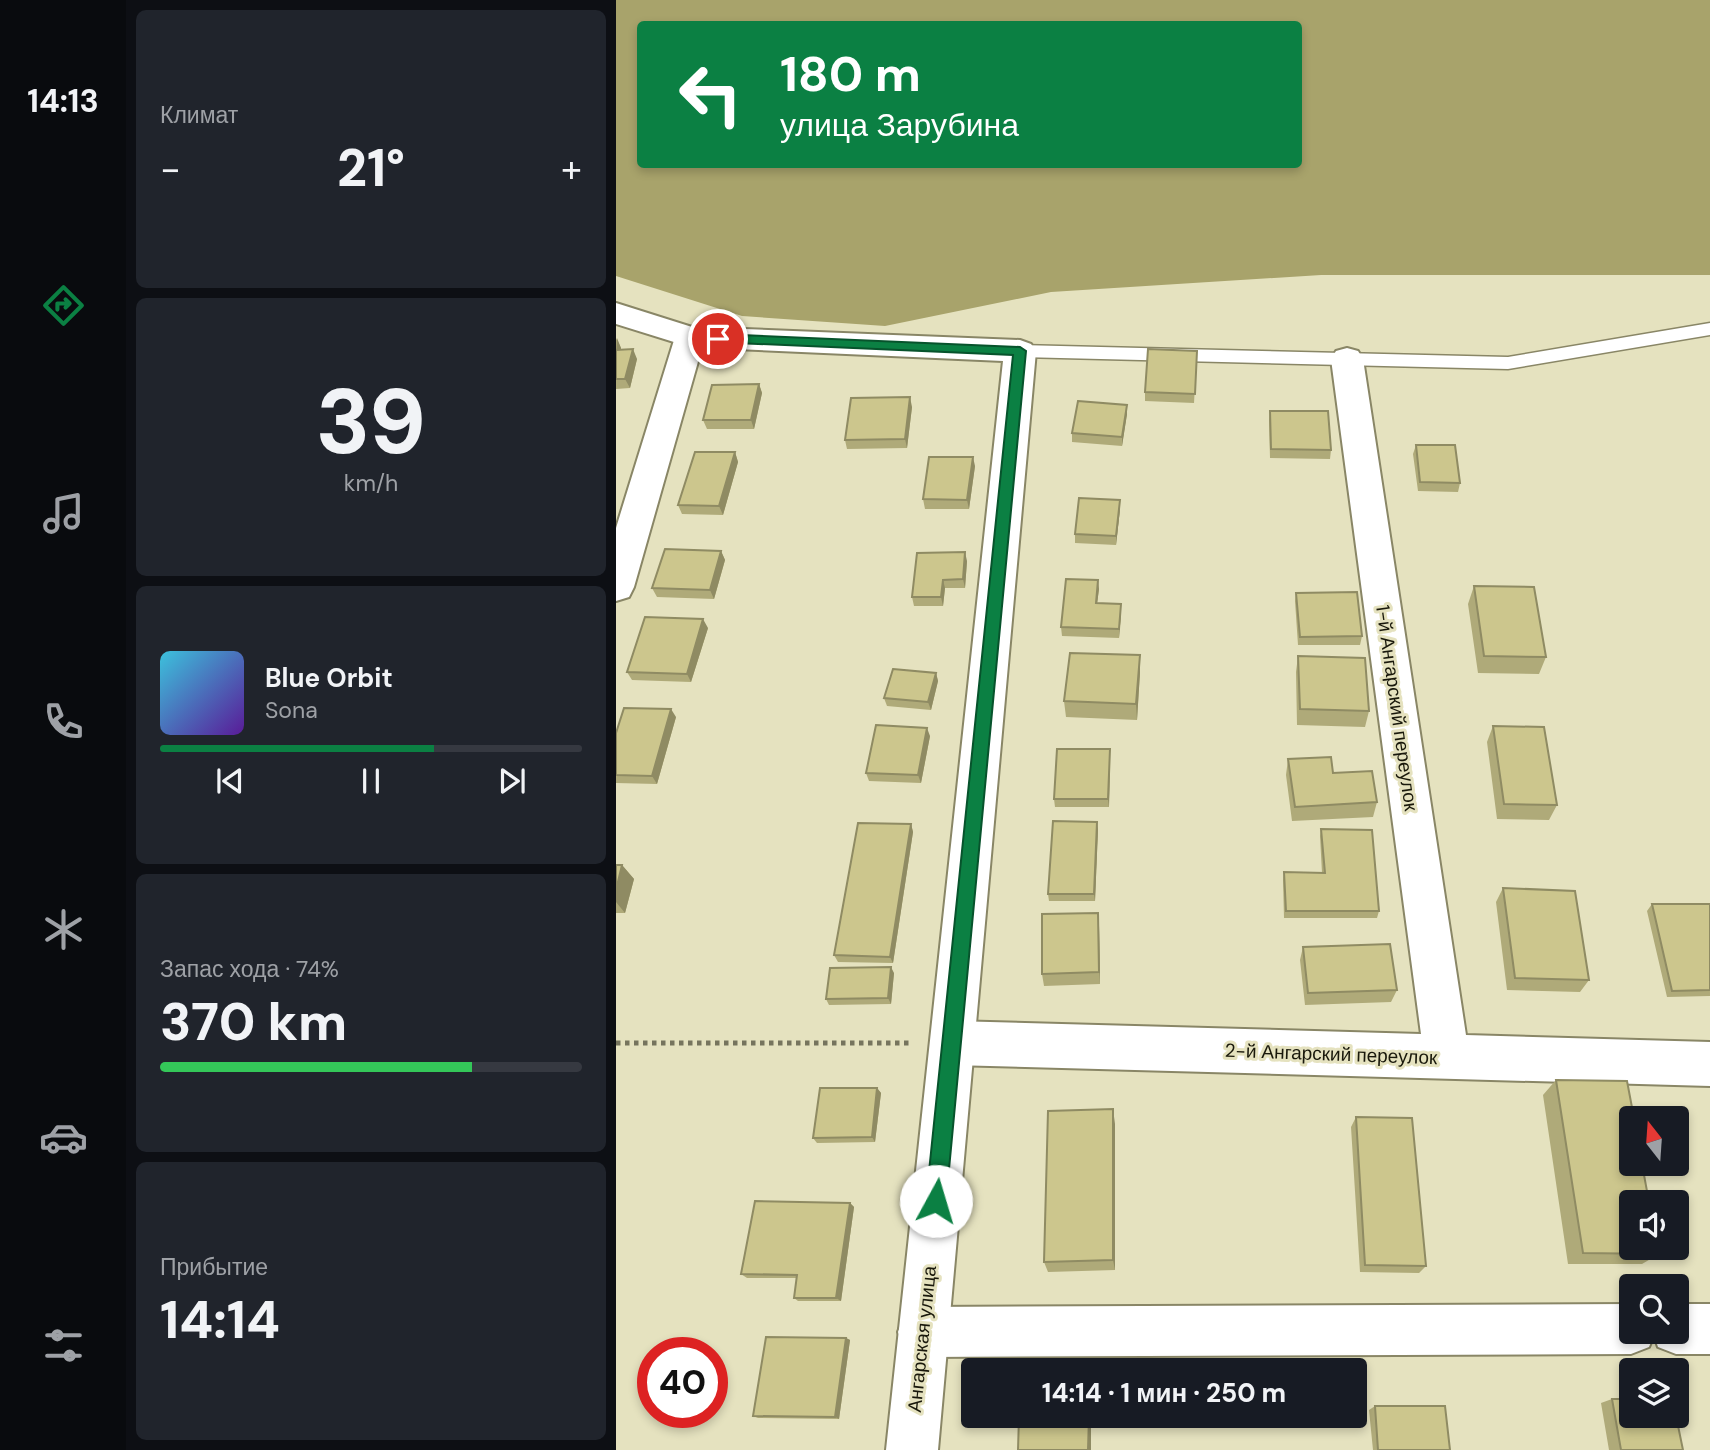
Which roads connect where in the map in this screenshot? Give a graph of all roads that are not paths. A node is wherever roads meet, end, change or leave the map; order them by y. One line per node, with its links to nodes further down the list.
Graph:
1 (616, 313): 3 (street)
2 (1710, 329): 5 (lane)
3 (690, 338): 4 (street); 6 (street)
4 (1020, 351): 5 (lane); 7 (street, Ангарская улица)
5 (1347, 359): 8 (street, 1-й Ангарский переулок)
6 (616, 587)
7 (952, 1044): 8 (street, 2-й Ангарский переулок); 13 (street, Ангарская улица)
8 (1447, 1057): 9 (street, 2-й Ангарский переулок)
9 (1710, 1064)
10 (1619, 1329): 13 (street)
11 (1689, 1329): 12 (street)
12 (1710, 1329)
13 (923, 1332): 14 (street, Ангарская улица)
14 (912, 1450)

